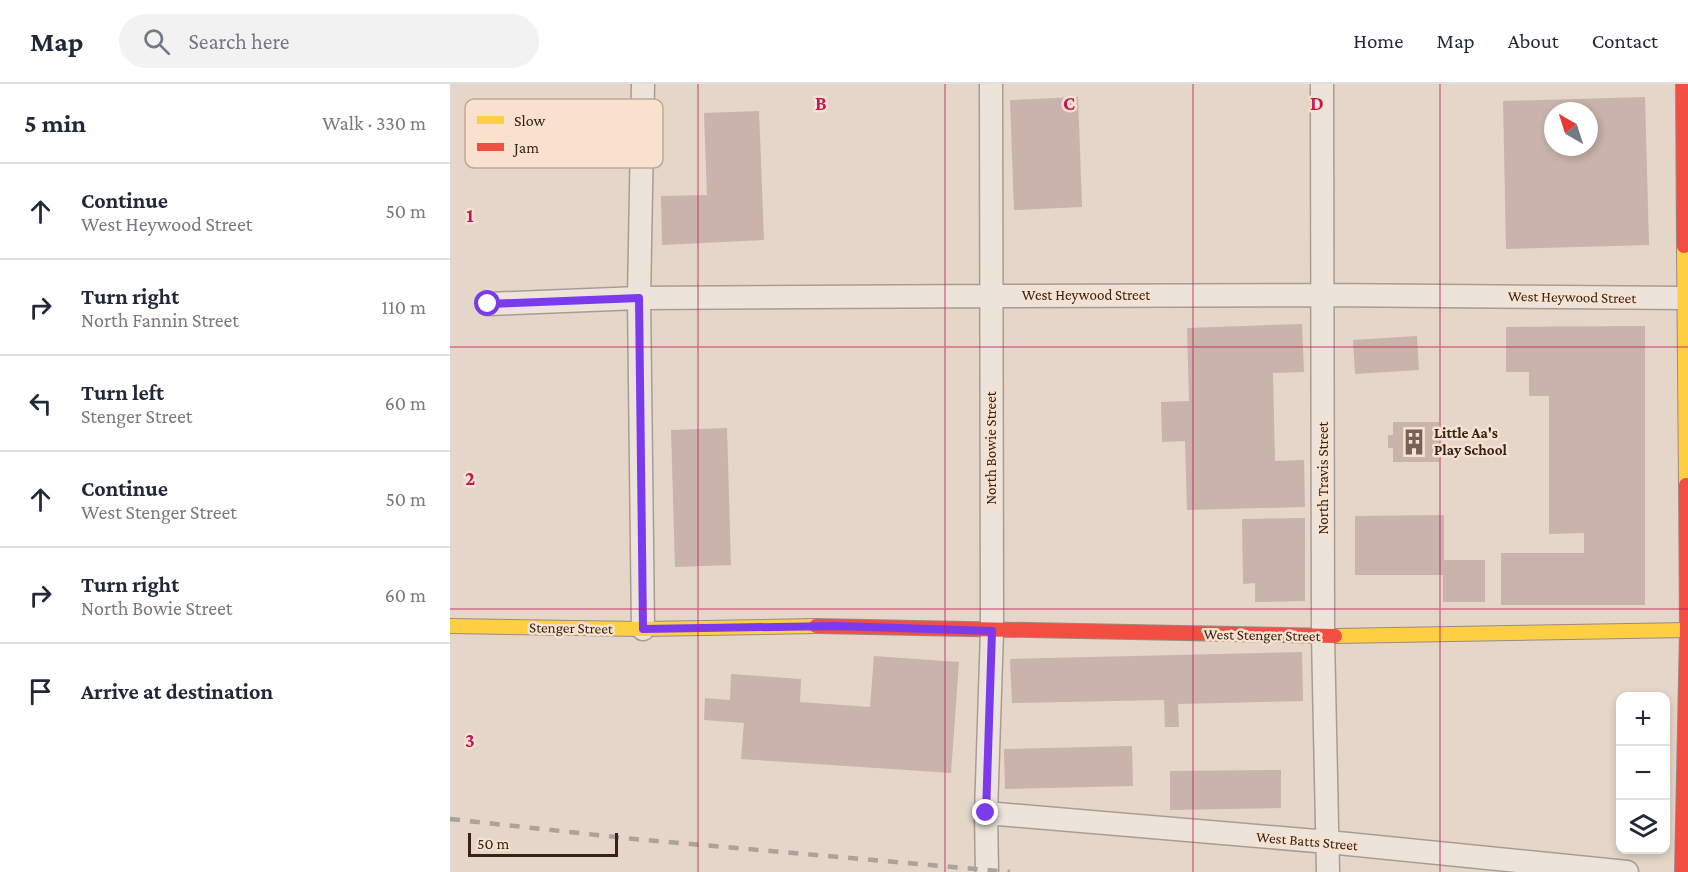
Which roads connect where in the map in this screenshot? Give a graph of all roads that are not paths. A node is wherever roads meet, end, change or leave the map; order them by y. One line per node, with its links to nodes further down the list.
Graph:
1 (643, 84): 5 (street)
2 (991, 84): 8 (street, North Bowie Street)
3 (1322, 84): 7 (street, North Travis Street)
4 (1683, 84): 10 (street)
5 (643, 99)
6 (641, 168): 9 (street)
7 (1323, 295): 8 (street, West Heywood Street); 10 (street, West Heywood Street); 17 (street, North Travis Street)
8 (990, 296): 9 (street, West Heywood Street); 16 (street, North Bowie Street)
9 (639, 298): 11 (street, West Heywood Street); 14 (street)
10 (1686, 298): 15 (street)
11 (488, 304)
12 (450, 626): 14 (street, Stenger Street)
13 (836, 626): 14 (street, Stenger Street); 16 (street, West Stenger Street)
14 (643, 629)
15 (1688, 630): 17 (street, West Stenger Street); 23 (street)
16 (992, 631): 17 (street, West Stenger Street); 18 (street, North Bowie Street)
17 (1323, 636): 19 (street, North Travis Street)
18 (986, 813): 19 (street, West Batts Street); 20 (street, North Bowie Street)
19 (1328, 842): 21 (street, North Travis Street); 22 (street, West Batts Street)
20 (987, 872)
21 (1328, 872)
22 (1627, 872)
23 (1682, 872)

